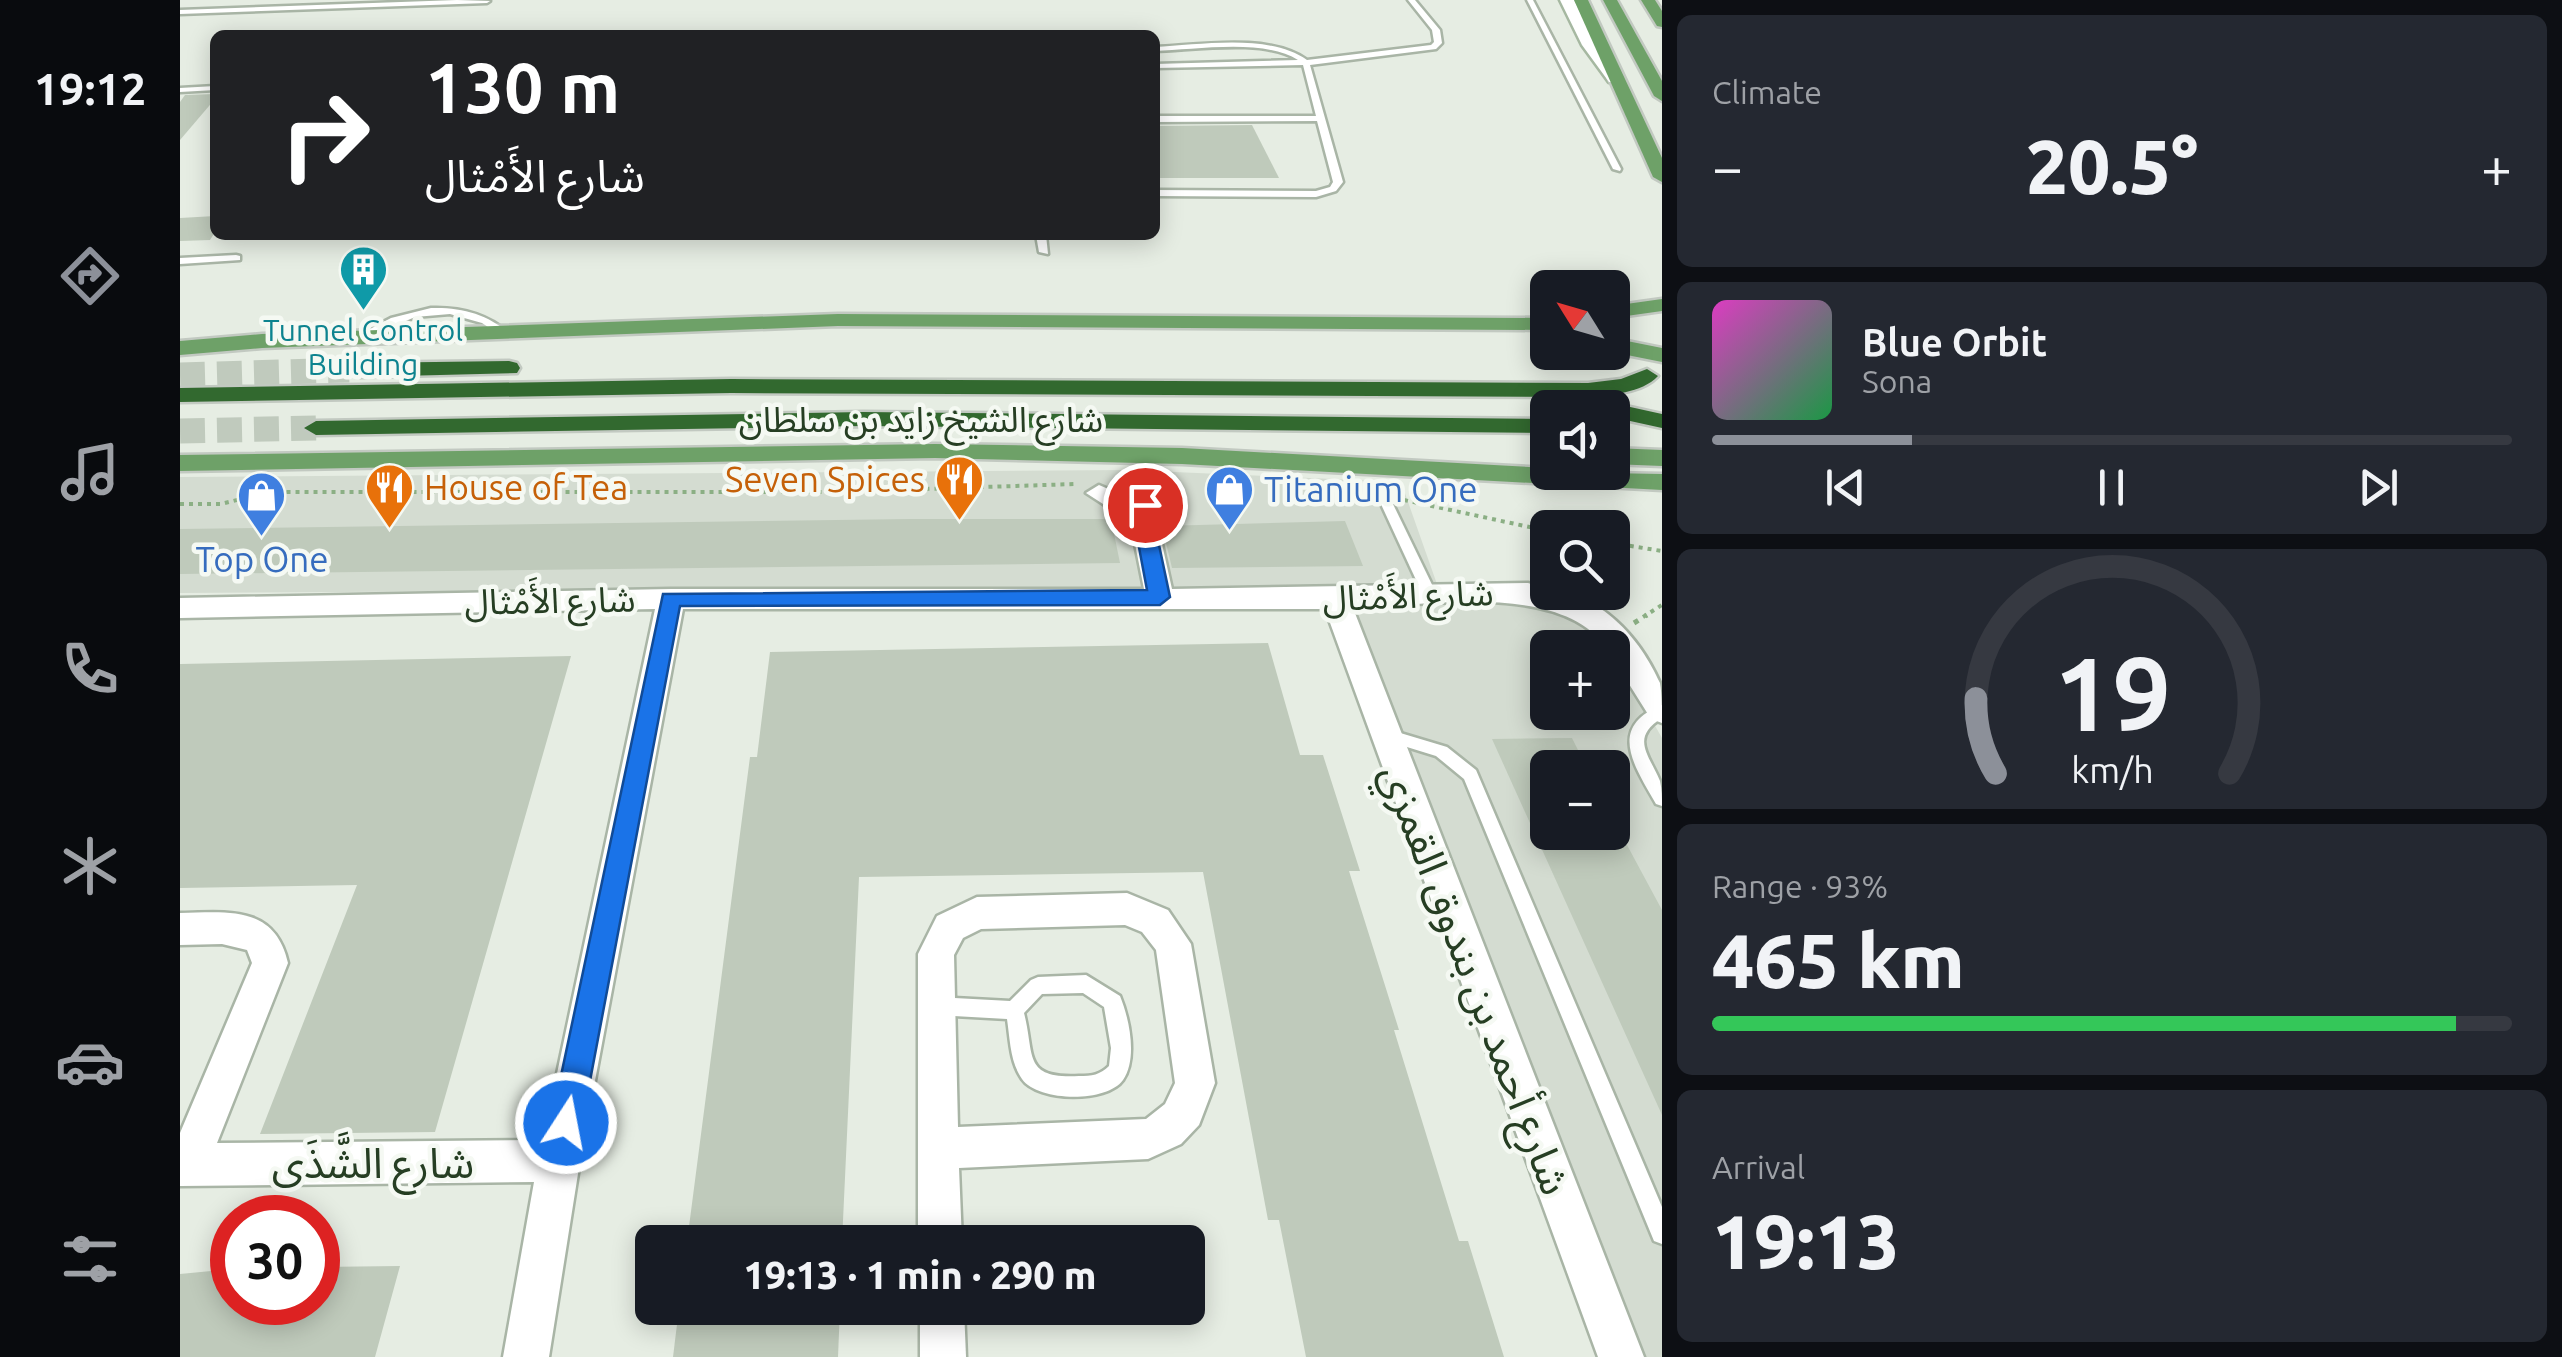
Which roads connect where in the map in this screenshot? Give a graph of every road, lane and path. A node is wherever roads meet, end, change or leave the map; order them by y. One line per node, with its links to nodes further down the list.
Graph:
1 (487, 0): 8 (lane)
2 (1411, 0): 11 (lane)
3 (1530, 0): 19 (lane)
4 (1568, 0): 13 (street)
5 (1581, 0): 13 (main road)
6 (1610, 0): 16 (main road)
7 (1648, 0): 9 (main road)
8 (180, 12)
9 (1662, 23)
10 (1160, 49): 11 (lane)
11 (1306, 63): 12 (lane); 18 (lane)
12 (1160, 66)
13 (1615, 79): 20 (main road)
14 (210, 88): 15 (lane)
15 (180, 90)
16 (1662, 96)
17 (1160, 118): 18 (lane)
18 (1321, 118): 21 (lane)
19 (1617, 169)
20 (1662, 177)
21 (1160, 194)
22 (1042, 240): 23 (lane)
23 (1044, 252)
24 (236, 258): 25 (lane)
25 (180, 261)
26 (1662, 305): 27 (main road)
27 (1630, 309)
28 (946, 321): 29 (main road); 35 (main road); 36 (main road)
29 (1530, 323)
30 (1662, 328): 31 (main road)
31 (1630, 329)
32 (1630, 333): 34 (main road)
33 (180, 341): 35 (street)
34 (1662, 341)
35 (262, 342): 37 (main road)
36 (1530, 342)
37 (180, 348)
38 (1630, 349): 39 (main road)
39 (1662, 355)
40 (349, 370): 41 (highway, شارع الشيخ زايد بن سلطان)
41 (180, 395)
42 (1530, 408): 43 (highway)
43 (180, 415)
44 (1630, 415): 45 (highway)
45 (1662, 425): 47 (highway)
46 (1530, 426): 48 (highway, شارع الشيخ زايد بن سلطان)
47 (1630, 427)
48 (316, 428)
49 (1630, 457): 50 (main road)
50 (1662, 458)
51 (180, 463): 52 (main road, شارع الشيخ زايد بن سلطان)
52 (1530, 465)
53 (1630, 477): 55 (main road, شارع الشيخ زايد بن سلطان)
54 (1148, 478): 61 (street)
55 (1662, 482)
56 (1095, 488): 60 (path); 61 (street)
57 (1602, 490): 58 (main road)
58 (1662, 500)
59 (1386, 502): 62 (path); 65 (lane)
60 (180, 504)
61 (1145, 526): 66 (street)
62 (1530, 526)
63 (1630, 547): 64 (path)
64 (1662, 551)
65 (1430, 595): 68 (street, شارع الأَمْثال); 70 (street, شارع الأَمْثال)
66 (1160, 597): 67 (street, شارع الأَمْثال); 68 (street, شارع الأَمْثال)
67 (671, 599): 69 (street, شارع الأَمْثال); 77 (street)
68 (1336, 599): 71 (street, شارع أحمد بن بندوق القمزي)
69 (180, 608)
70 (1662, 711): 72 (lane)
71 (1382, 733): 80 (lane); 84 (street, شارع أحمد بن بندوق القمزي)
72 (1662, 800)
73 (180, 929): 78 (street, شارع الشَّذَى)
74 (936, 1006): 75 (lane); 76 (street); 76 (street)
75 (1014, 1010): 75 (lane)
76 (938, 1148): 79 (street)
77 (559, 1162): 78 (street, شارع الشَّذَى); 82 (street)
78 (184, 1164)
79 (940, 1225)
80 (1662, 1233)
81 (942, 1325): 83 (street)
82 (526, 1357)
83 (943, 1357)
84 (1621, 1357)

